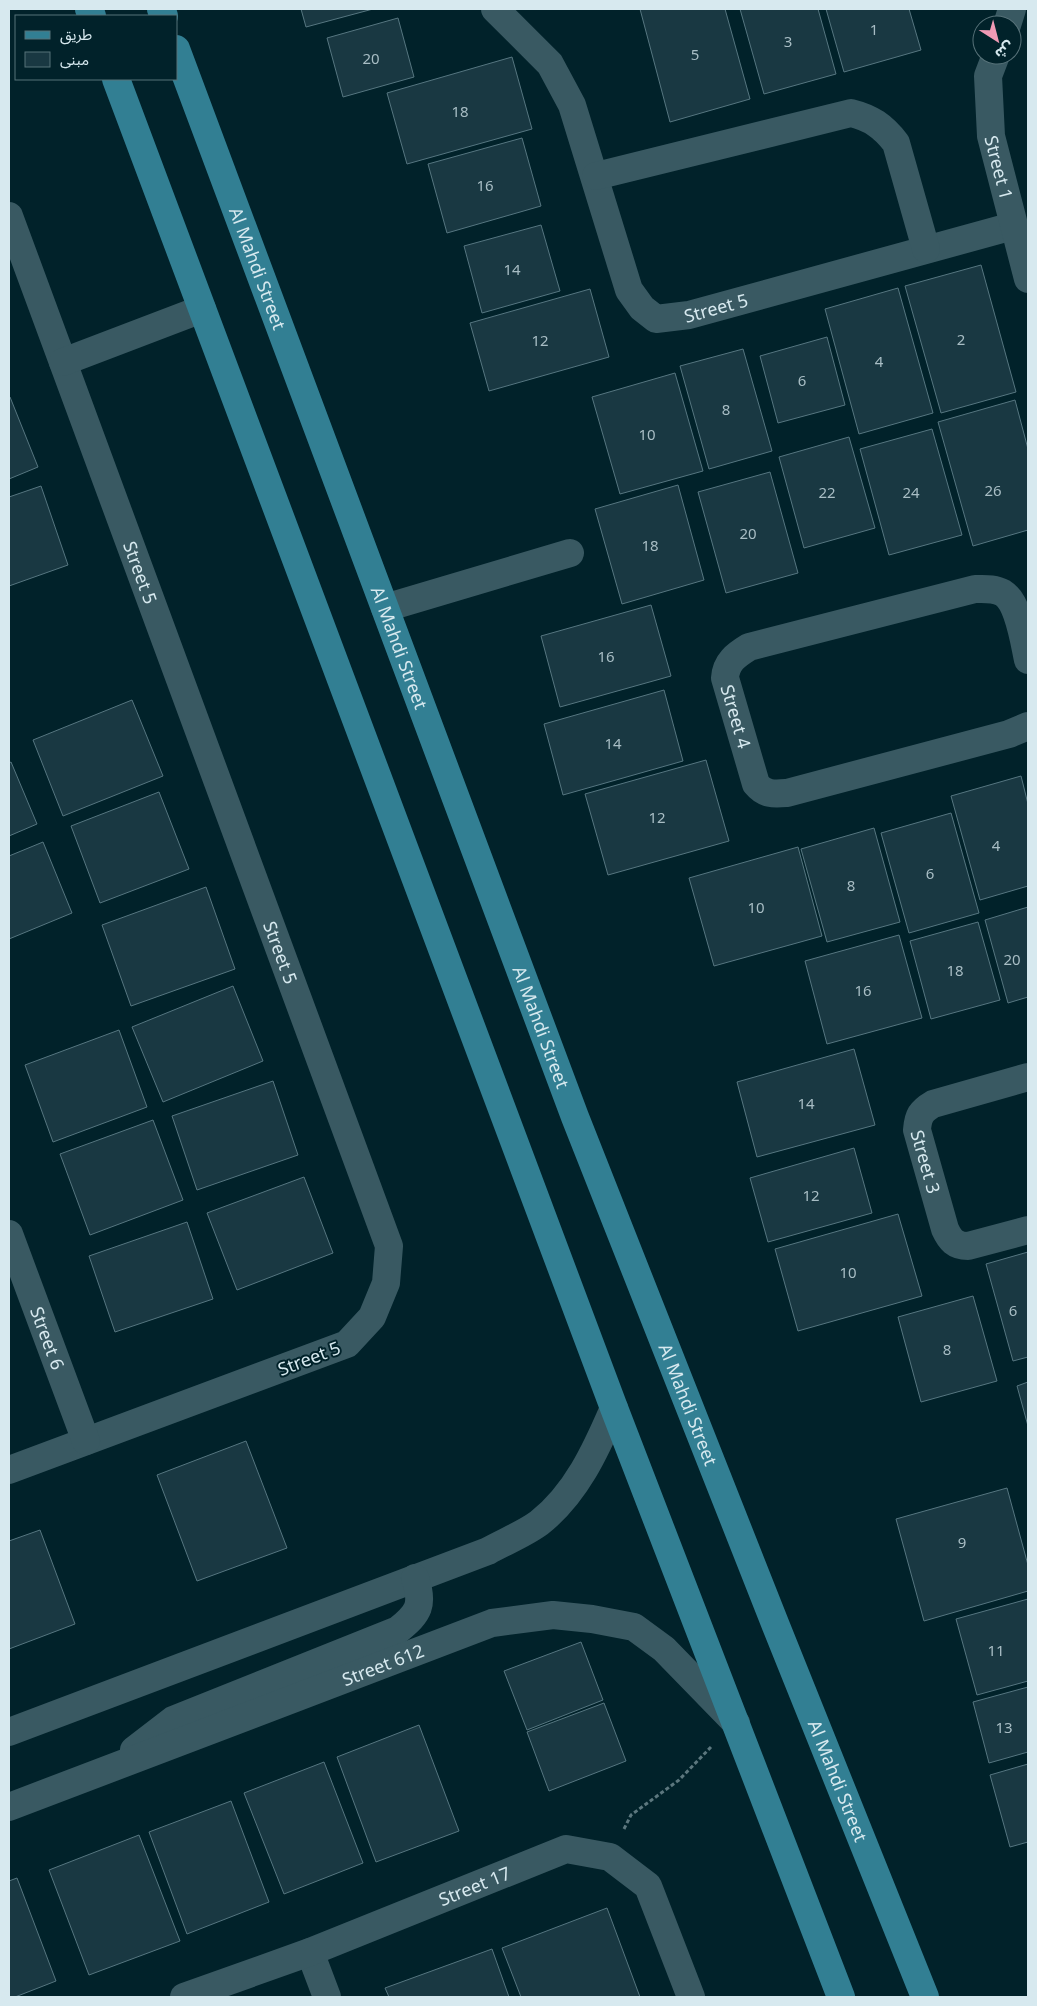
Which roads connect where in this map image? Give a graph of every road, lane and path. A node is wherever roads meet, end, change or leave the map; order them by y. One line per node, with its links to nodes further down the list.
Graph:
1 (495, 9): 5 (street, Street 5)
2 (178, 54): 13 (main road, Al Mahdi Street)
3 (992, 65): 7 (street, Street 1)
4 (116, 80): 10 (main road)
5 (596, 176): 8 (street); 8 (street, Street 5)
6 (9, 216): 11 (street, Street 5)
7 (1013, 226): 8 (street, Street 5); 9 (street, Street 1)
8 (926, 250)
9 (1028, 279)
10 (202, 309): 11 (street); 19 (main road)
11 (63, 362): 20 (street, Street 5)
12 (570, 553): 13 (street)
13 (385, 608): 29 (main road, Al Mahdi Street)
14 (1028, 660): 15 (street, Street 4)
15 (1028, 726)
16 (1028, 1077): 17 (street, Street 3)
17 (1028, 1230)
18 (9, 1234): 20 (street, Street 6)
19 (614, 1408): 22 (street); 23 (main road)
20 (86, 1441): 21 (street, Street 5)
21 (9, 1470)
22 (415, 1578): 24 (street); 25 (street)
23 (736, 1723): 25 (street, Street 612); 27 (path); 33 (main road)
24 (9, 1732)
25 (111, 1768): 26 (street, Street 612)
26 (9, 1807)
27 (610, 1857): 28 (street, Street 17); 32 (street, Street 17)
28 (310, 1952): 30 (street, Street 17); 31 (street)
29 (923, 1991)
30 (184, 1997)
31 (327, 1997)
32 (691, 1997)
33 (841, 1997)

